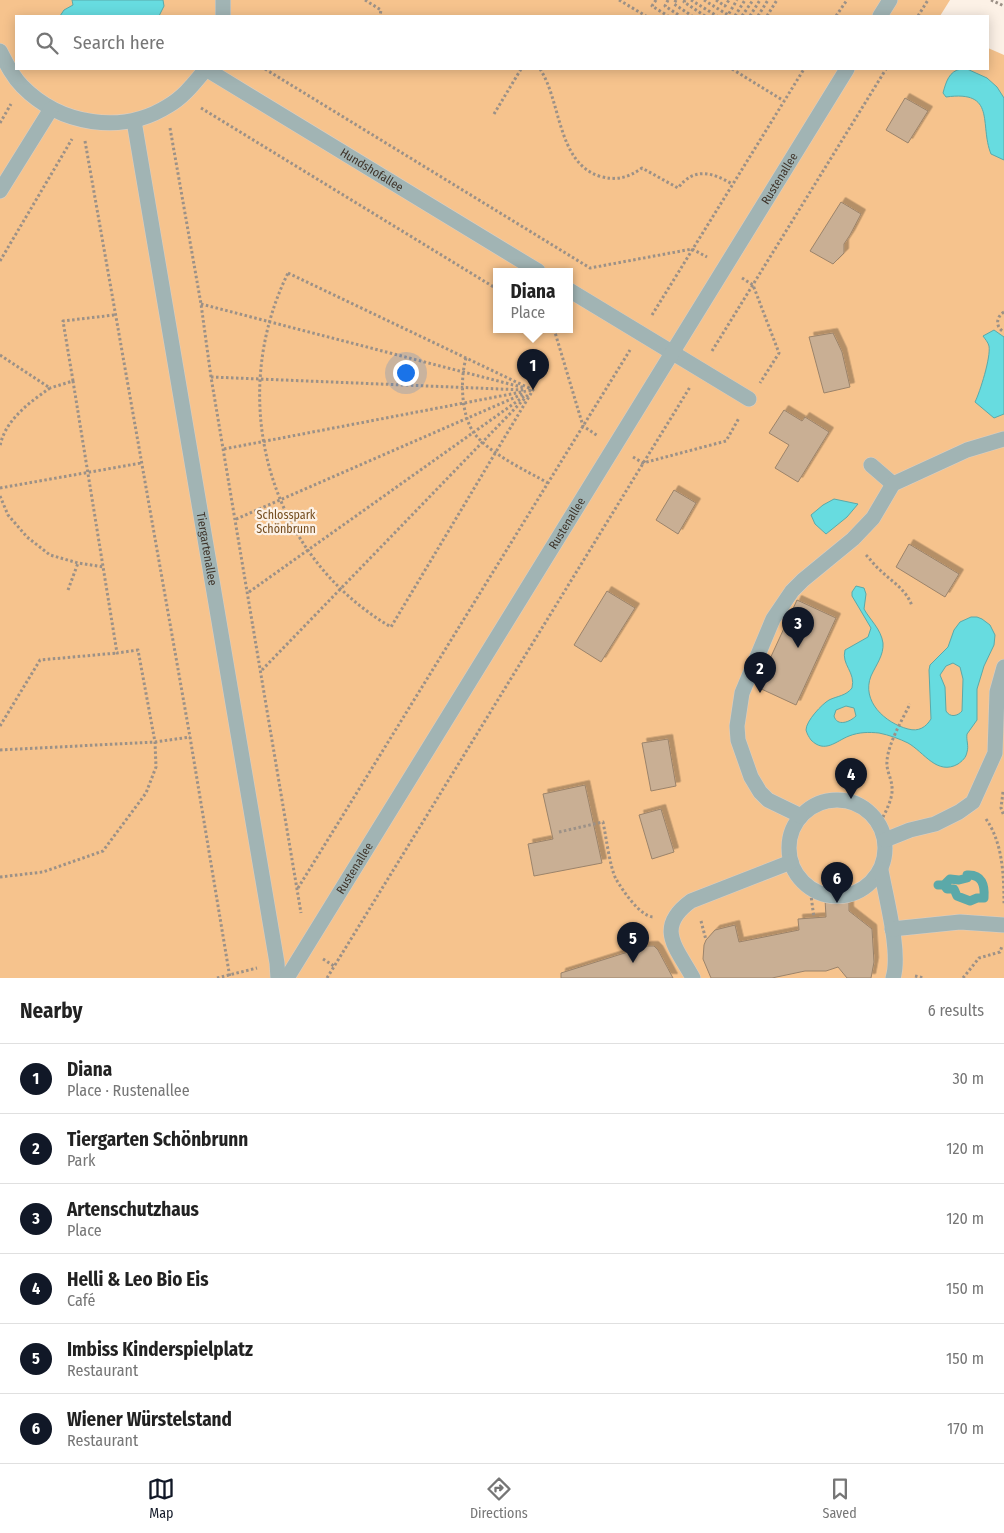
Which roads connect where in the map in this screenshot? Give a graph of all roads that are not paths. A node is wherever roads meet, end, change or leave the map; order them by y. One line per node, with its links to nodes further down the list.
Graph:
1 (223, 0): 3 (street)
2 (890, 0): 4 (street)
3 (223, 15)
4 (881, 15)
5 (0, 51): 6 (street)
6 (3, 67): 10 (street)
7 (205, 70): 11 (street)
8 (208, 70): 13 (street, Hundshofallee)
9 (846, 70): 15 (street, Rustenallee)
10 (51, 109): 11 (street); 12 (street)
11 (134, 120): 27 (street, Tiergartenallee)
12 (0, 191)
13 (533, 268)
14 (573, 292): 15 (street)
15 (673, 353): 16 (street); 28 (street, Rustenallee)
16 (749, 399)
17 (1004, 439): 19 (street)
18 (871, 465): 19 (street)
19 (893, 484): 21 (street)
20 (1004, 667): 22 (street)
21 (800, 816): 22 (street); 23 (street)
22 (885, 840): 24 (street)
23 (791, 862): 24 (street); 29 (street)
24 (881, 870): 26 (street)
25 (1004, 925): 26 (street)
26 (892, 929): 30 (street)
27 (278, 978)
28 (287, 978)
29 (693, 978)
30 (893, 978)

